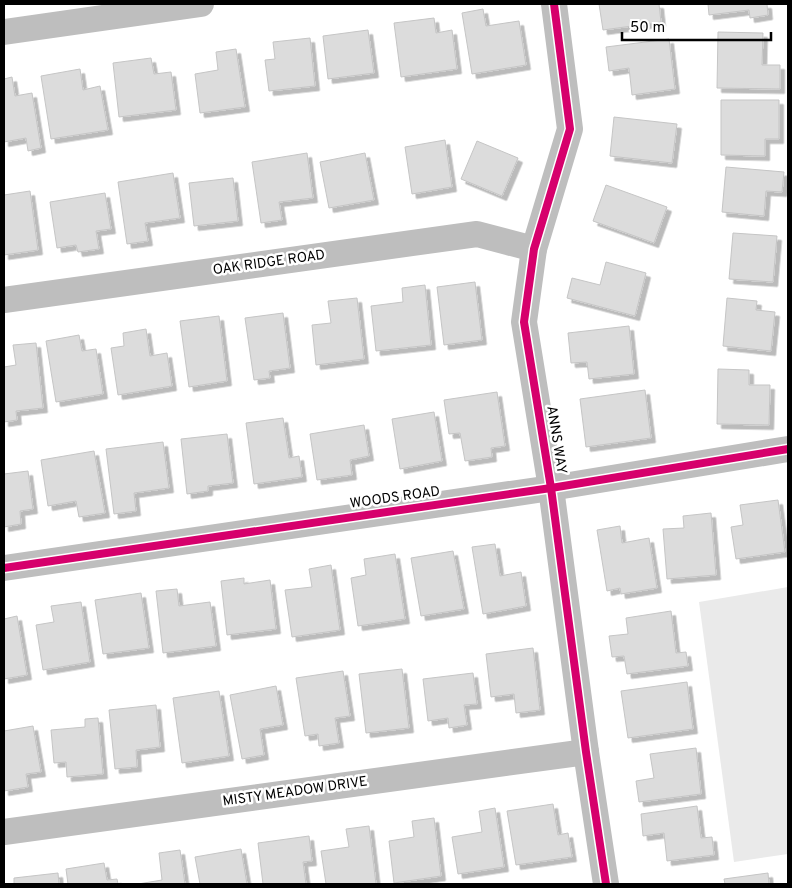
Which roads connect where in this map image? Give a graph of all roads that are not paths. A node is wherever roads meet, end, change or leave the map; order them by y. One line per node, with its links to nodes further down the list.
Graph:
1 (201, 4): 3 (street)
2 (554, 4): 4 (street, ANNS WAY)
3 (4, 32)
4 (534, 249): 5 (street, OAK RIDGE ROAD); 7 (street, ANNS WAY)
5 (4, 300)
6 (788, 449): 7 (street, WOODS ROAD)
7 (551, 488): 8 (street, WOODS ROAD); 9 (street, ANNS WAY)
8 (4, 568)
9 (586, 752): 10 (street, MISTY MEADOW DRIVE); 11 (street, ANNS WAY)
10 (4, 832)
11 (606, 884)

